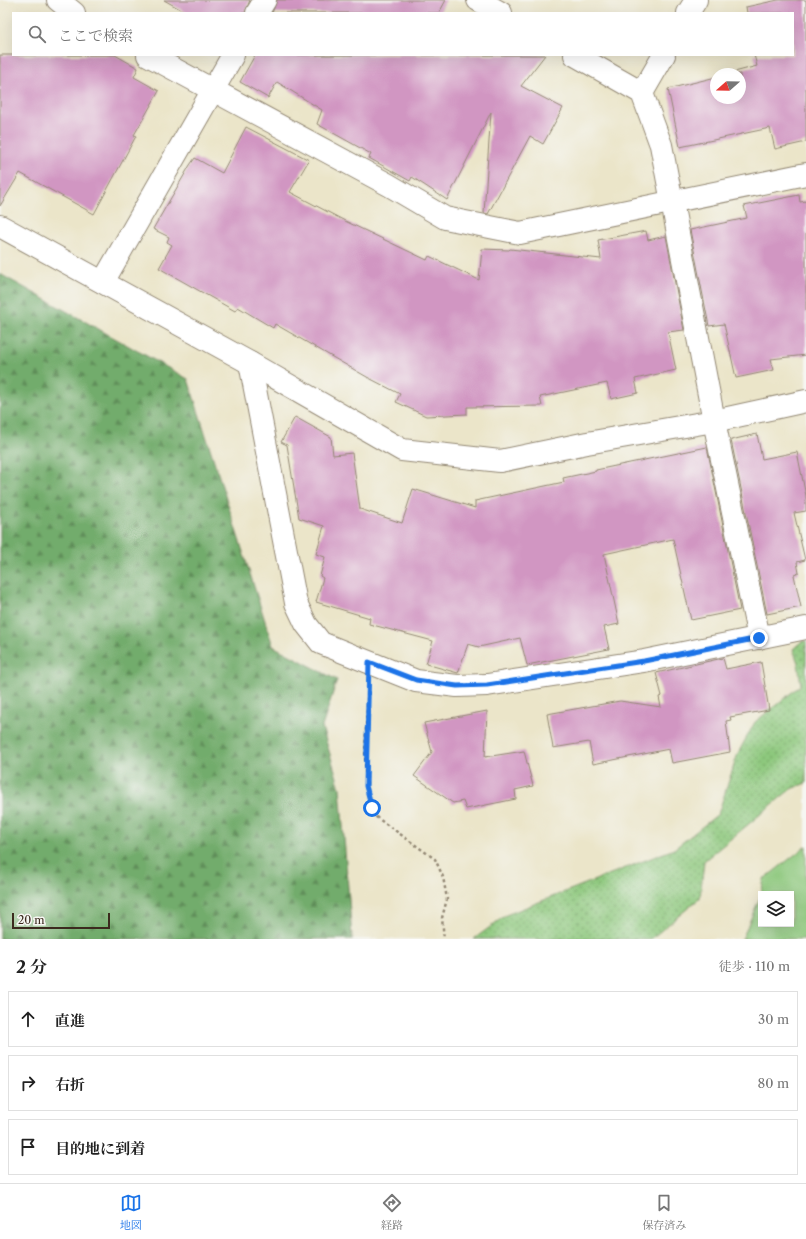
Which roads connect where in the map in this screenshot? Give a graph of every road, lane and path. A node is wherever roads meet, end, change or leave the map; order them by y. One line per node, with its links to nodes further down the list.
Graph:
1 (58, 0): 5 (street)
2 (265, 0): 6 (street)
3 (478, 0): 7 (street)
4 (696, 0): 8 (street)
5 (73, 12)
6 (258, 12)
7 (499, 12)
8 (689, 12)
9 (150, 56): 13 (street)
10 (232, 56): 13 (street)
11 (577, 56): 14 (street)
12 (663, 56): 14 (street)
13 (213, 90): 16 (street); 18 (street)
14 (642, 93): 16 (street)
15 (806, 174): 16 (street)
16 (672, 201): 21 (street)
17 (0, 226): 18 (street)
18 (103, 282): 19 (street)
19 (250, 363): 21 (street); 24 (street)
20 (806, 401): 21 (street)
21 (714, 420): 23 (street)
22 (806, 628): 23 (street)
23 (759, 638): 24 (street)
24 (369, 662): 25 (path)
25 (444, 939)

